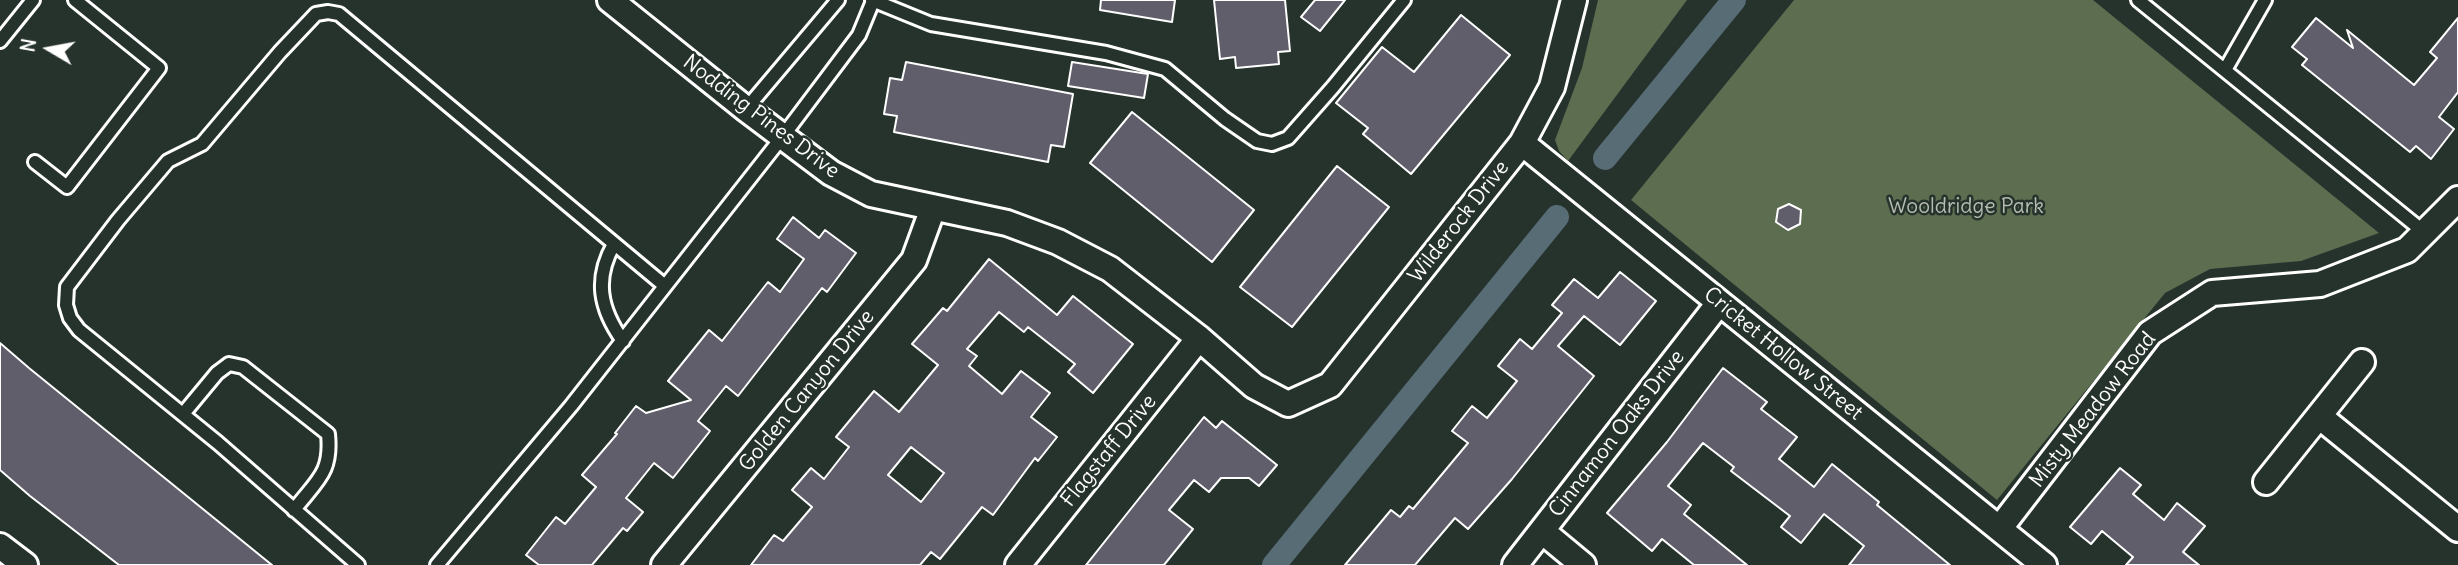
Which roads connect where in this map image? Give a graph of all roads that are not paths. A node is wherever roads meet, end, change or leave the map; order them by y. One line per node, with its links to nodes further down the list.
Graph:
1 (75, 0): 15 (lane)
2 (610, 0): 12 (street, Nodding Pines Drive)
3 (838, 0): 12 (lane)
4 (872, 0): 5 (lane); 13 (lane)
5 (1404, 0)
6 (1574, 0): 14 (street, Wilderock Drive)
7 (2138, 0): 11 (lane)
8 (2265, 0): 11 (lane)
9 (26, 2): 10 (lane)
10 (0, 41)
11 (2225, 70): 18 (lane)
12 (746, 109): 13 (street, Nodding Pines Drive)
13 (783, 136): 17 (street, Nodding Pines Drive); 20 (lane)
14 (1522, 143): 21 (street, Cricket Hollow Street); 25 (street, Wilderock Drive)
15 (35, 162)
16 (2458, 199): 18 (street, Misty Meadow Road)
17 (933, 208): 22 (street, Nodding Pines Drive); 37 (street, Golden Canyon Drive)
18 (2424, 232): 30 (street, Misty Meadow Road)
19 (614, 244): 20 (lane); 23 (lane); 26 (lane)
20 (665, 286): 23 (lane)
21 (1719, 303): 30 (street, Cricket Hollow Street); 32 (street, Cinnamon Oaks Drive)
22 (1199, 338): 25 (street, Nodding Pines Drive); 38 (street, Flagstaff Drive)
23 (623, 341): 36 (lane)
24 (2362, 362): 27 (street)
25 (1288, 404)
26 (183, 414): 29 (lane); 29 (lane)
27 (2319, 416): 28 (street); 31 (street)
28 (2266, 482)
29 (294, 510): 35 (lane)
30 (2000, 528): 41 (street, Cricket Hollow Street)
31 (2458, 529)
32 (1542, 531): 39 (street, Cinnamon Oaks Drive); 40 (street)
33 (0, 546): 34 (street)
34 (25, 565)
35 (358, 565)
36 (437, 565)
37 (664, 565)
38 (1018, 565)
39 (1515, 565)
40 (1583, 565)
41 (2044, 565)

